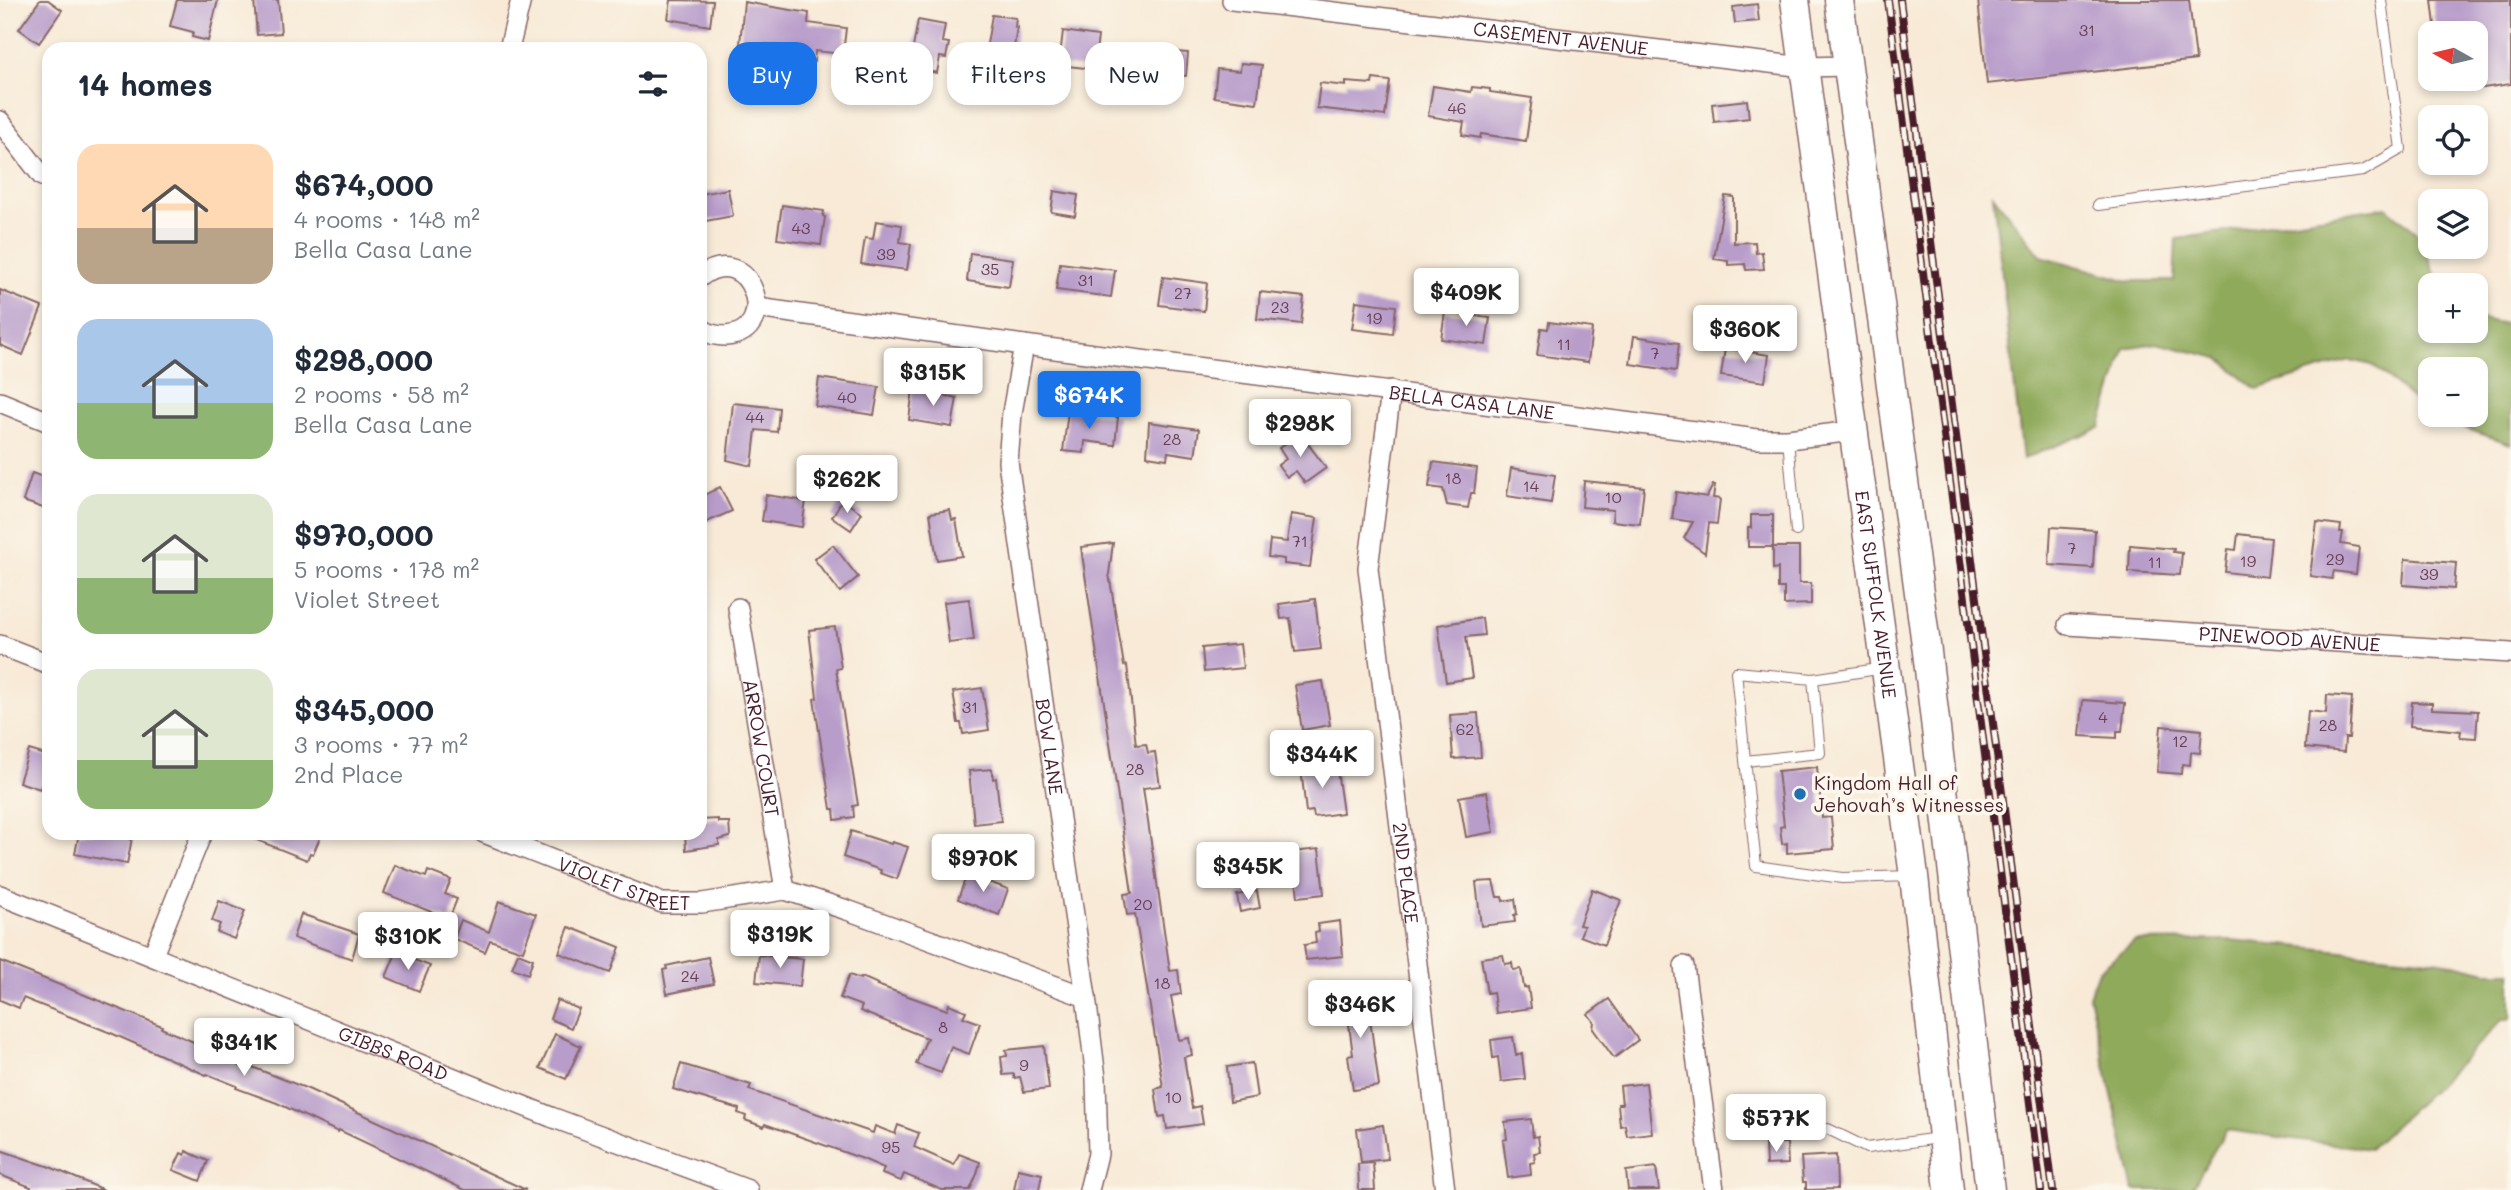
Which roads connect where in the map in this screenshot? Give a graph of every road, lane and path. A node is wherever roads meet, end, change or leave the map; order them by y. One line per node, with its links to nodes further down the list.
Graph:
1 (521, 0): 6 (street)
2 (1232, 0): 8 (street, CASEMENT AVENUE)
3 (1795, 0): 8 (main road, EAST SUFFOLK AVENUE)
4 (1839, 0): 7 (main road)
5 (2381, 0): 11 (lane)
6 (511, 42)
7 (1848, 66): 8 (street, CASEMENT AVENUE); 45 (main road)
8 (1804, 67): 19 (main road, EAST SUFFOLK AVENUE)
9 (0, 121): 10 (street)
10 (42, 173)
11 (2098, 205)
12 (707, 273): 13 (street)
13 (757, 307): 14 (street); 15 (street, BELLA CASA LANE)
14 (707, 331)
15 (1024, 345): 16 (street, BELLA CASA LANE); 37 (street, BOW LANE)
16 (1391, 391): 20 (street, BELLA CASA LANE); 42 (street, 2ND PLACE)
17 (0, 402): 18 (street)
18 (42, 419)
19 (1853, 431): 20 (street, BELLA CASA LANE); 27 (main road, EAST SUFFOLK AVENUE)
20 (1788, 439): 21 (lane)
21 (1796, 531)
22 (738, 608): 33 (street, ARROW COURT)
23 (2068, 625): 25 (street, PINEWOOD AVENUE)
24 (0, 645): 26 (street)
25 (2511, 653)
26 (42, 661)
27 (1885, 668): 28 (lane); 32 (main road, EAST SUFFOLK AVENUE)
28 (1813, 679): 29 (lane); 29 (lane)
29 (1745, 761): 32 (lane)
30 (199, 840): 35 (street)
31 (503, 840): 33 (street, VIOLET STREET)
32 (1914, 876): 39 (main road, EAST SUFFOLK AVENUE)
33 (785, 890): 37 (street, VIOLET STREET)
34 (0, 895): 35 (street, GIBBS ROAD)
35 (153, 955): 40 (street, GIBBS ROAD)
36 (1684, 966): 43 (street)
37 (1086, 997): 41 (street, BOW LANE)
38 (1828, 1129): 39 (lane)
39 (1943, 1138): 44 (main road, EAST SUFFOLK AVENUE)
40 (747, 1190)
41 (1089, 1190)
42 (1445, 1190)
43 (1714, 1190)
44 (1949, 1190)
45 (1990, 1190)

